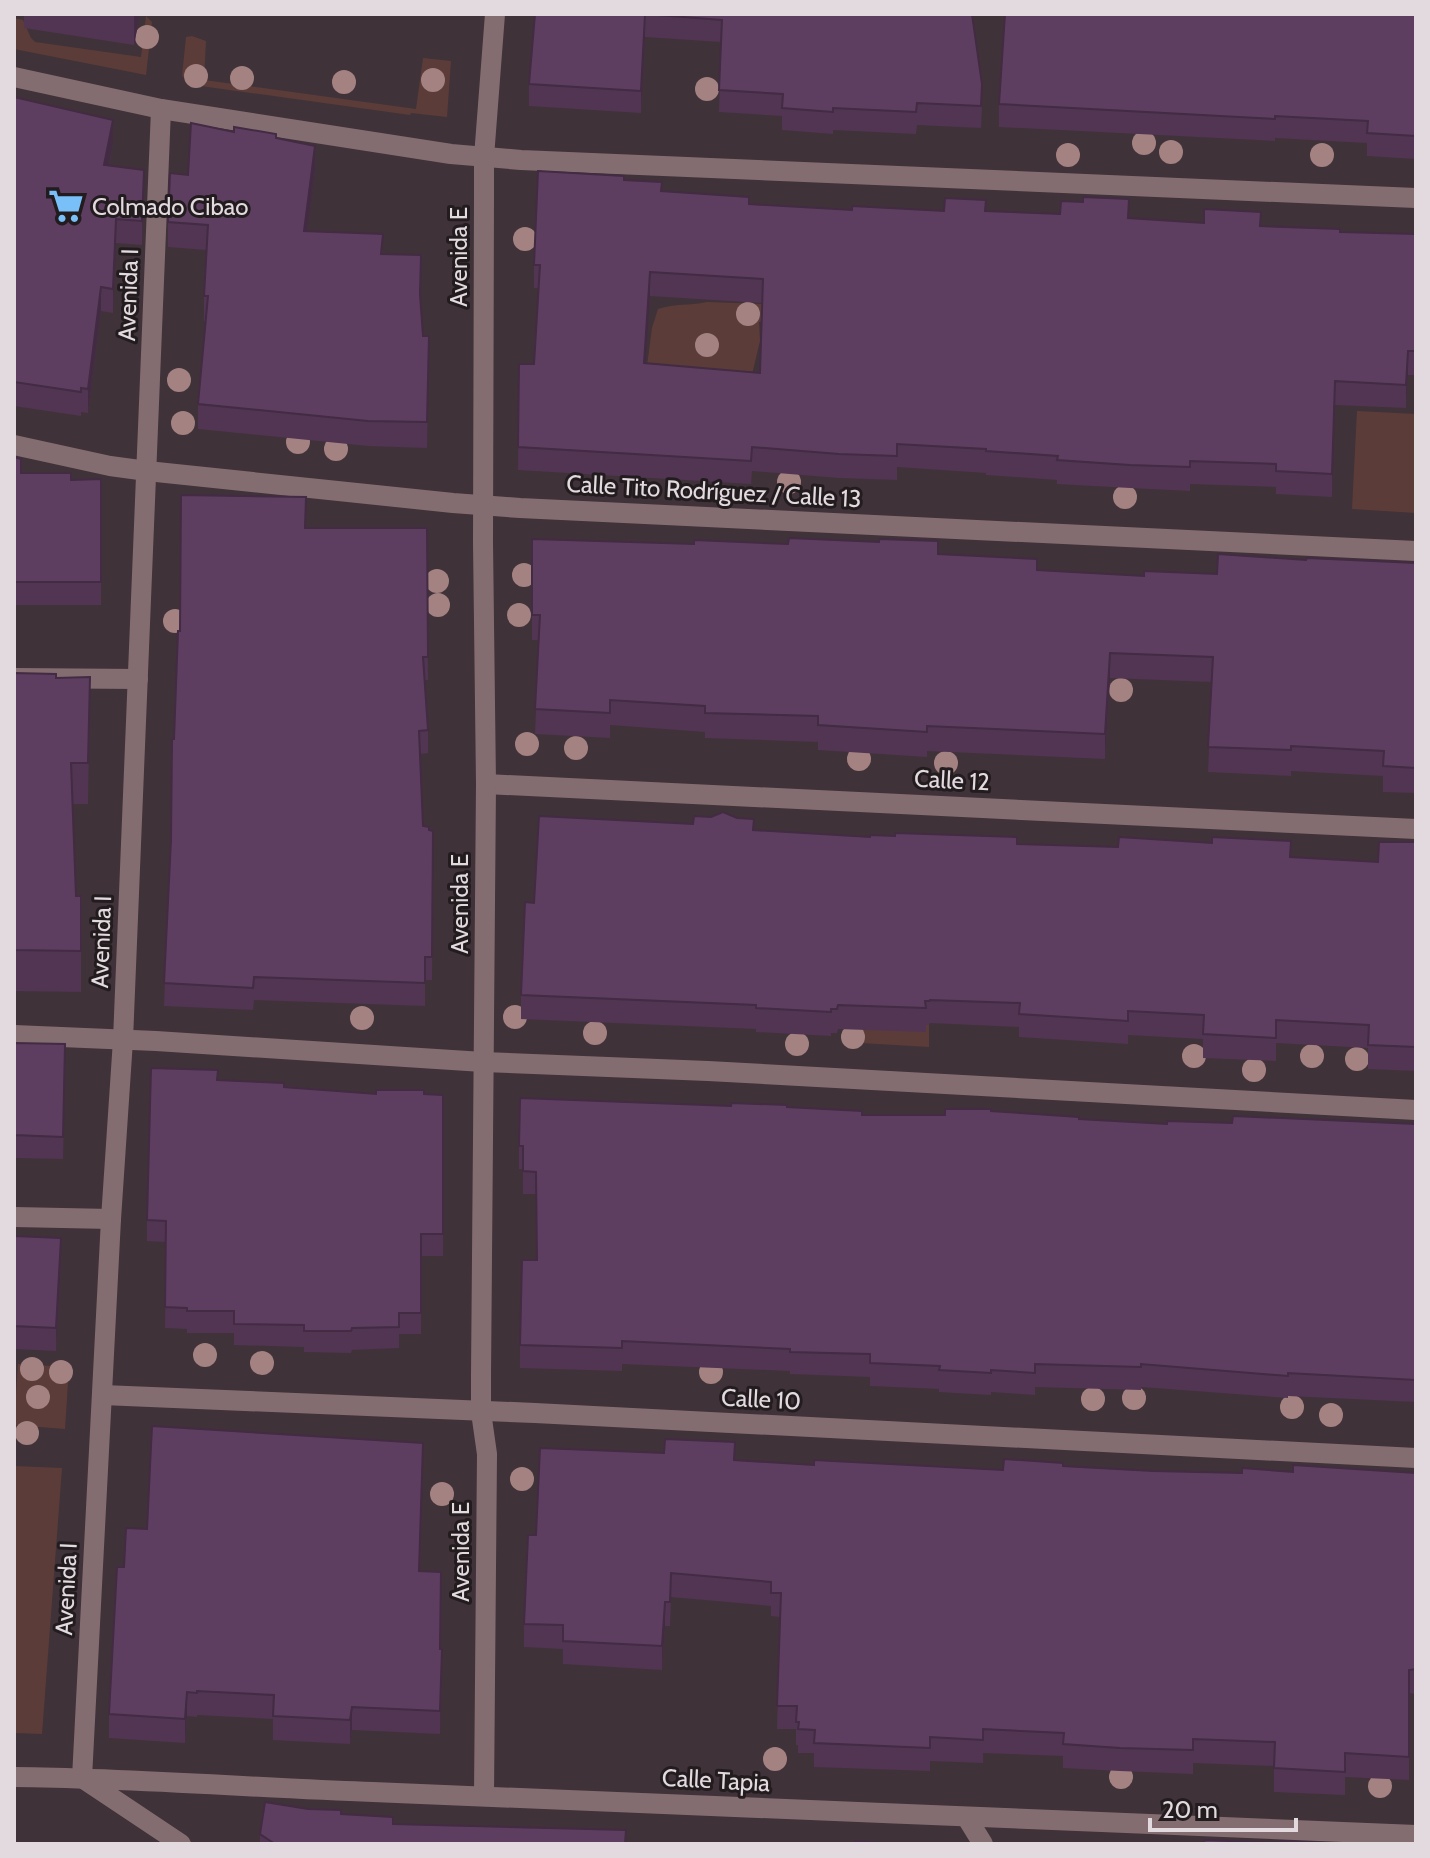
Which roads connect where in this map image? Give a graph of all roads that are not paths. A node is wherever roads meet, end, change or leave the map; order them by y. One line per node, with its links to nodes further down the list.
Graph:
1 (495, 14): 4 (street, Avenida E)
2 (14, 77): 3 (street)
3 (161, 109): 4 (street); 7 (street, Avenida I)
4 (484, 157): 5 (street); 8 (street, Avenida E)
5 (1416, 198)
6 (14, 445): 7 (street, Calle Tito Rodríguez / Calle 13)
7 (147, 471): 8 (street, Calle Tito Rodríguez / Calle 13); 11 (street, Avenida I)
8 (483, 505): 9 (street, Calle Tito Rodríguez / Calle 13); 12 (street, Avenida E)
9 (1416, 551)
10 (14, 678): 11 (street)
11 (138, 679): 15 (street, Avenida I)
12 (486, 784): 13 (street, Calle 12); 16 (street, Avenida E)
13 (1416, 829)
14 (14, 1035): 15 (street)
15 (123, 1040): 16 (street); 19 (street, Avenida I)
16 (483, 1062): 17 (street); 21 (street, Avenida E)
17 (1416, 1110)
18 (14, 1217): 19 (street)
19 (111, 1219): 20 (street, Avenida I)
20 (103, 1395): 21 (street, Calle 10); 24 (street, Avenida I)
21 (481, 1412): 22 (street, Calle 10); 25 (street, Avenida E)
22 (1416, 1458)
23 (14, 1777): 24 (street, Calle Tapia)
24 (82, 1778): 25 (street, Calle Tapia); 28 (street)
25 (484, 1795): 26 (street, Calle Tapia)
26 (967, 1818): 27 (street, Calle Tapia); 29 (street)
27 (1416, 1835)
28 (181, 1844)
29 (983, 1844)

